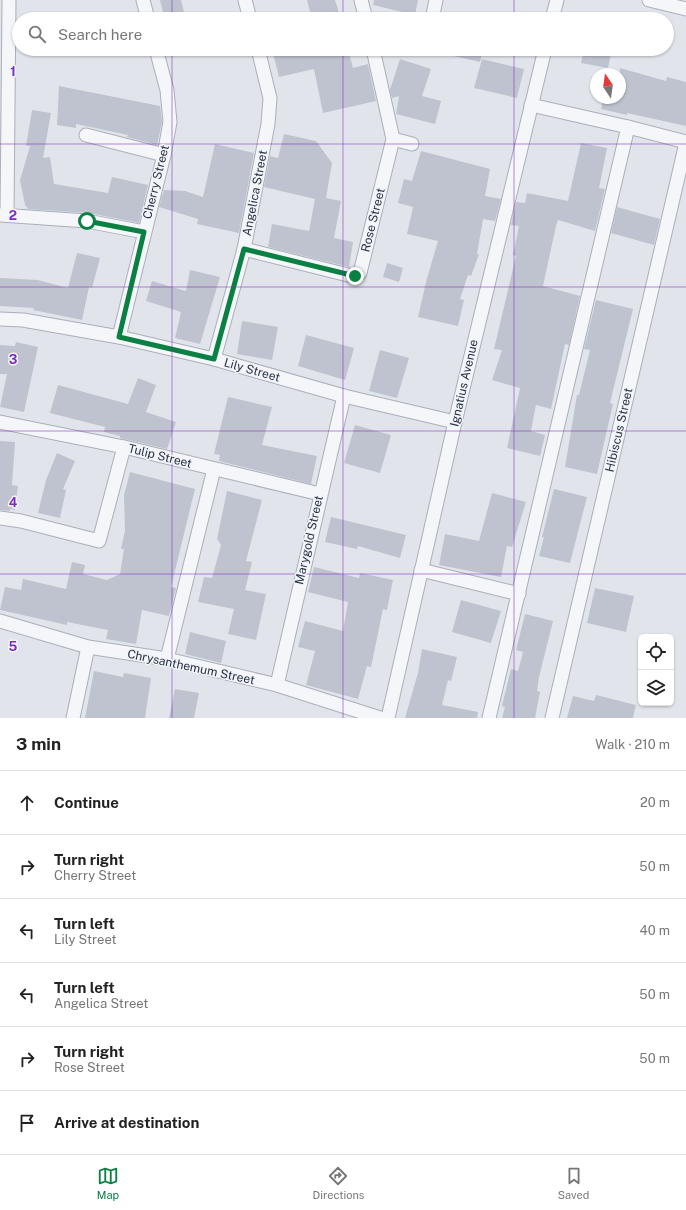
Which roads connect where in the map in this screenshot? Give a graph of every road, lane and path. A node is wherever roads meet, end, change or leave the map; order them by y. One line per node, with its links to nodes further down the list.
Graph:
1 (9, 0): 25 (street)
2 (143, 0): 9 (street)
3 (245, 0): 10 (street)
4 (361, 0): 11 (street)
5 (436, 0): 12 (street)
6 (557, 0): 13 (street)
7 (650, 0): 8 (street)
8 (686, 9)
9 (146, 12)
10 (248, 12)
11 (364, 12)
12 (433, 12)
13 (554, 12)
14 (158, 56): 24 (street, Cherry Street)
15 (260, 56): 27 (street, Angelica Street)
16 (375, 56): 21 (street, Rose Street)
17 (543, 56): 18 (street, Ignatius Avenue)
18 (530, 105): 19 (street); 33 (street, Ignatius Avenue)
19 (628, 126): 22 (street); 39 (street)
20 (86, 135): 24 (street)
21 (393, 139): 23 (street); 27 (street, Rose Street)
22 (686, 142): 48 (street, Hibiscus Street)
23 (412, 144)
24 (164, 155): 26 (street, Cherry Street)
25 (4, 215): 26 (street)
26 (144, 232): 29 (street, Cherry Street)
27 (244, 249): 30 (street, Angelica Street)
28 (0, 319): 29 (street, Lily Street)
29 (119, 337): 30 (street, Lily Street)
30 (214, 359): 31 (street, Lily Street)
31 (344, 396): 33 (street, Lily Street); 36 (street, Marygold Street)
32 (0, 422): 34 (street, Tulip Street)
33 (455, 422): 38 (street, Ignatius Avenue)
34 (124, 447): 35 (street, Tulip Street); 37 (street)
35 (214, 469): 36 (street, Tulip Street); 42 (street)
36 (320, 494): 43 (street, Marygold Street)
37 (0, 518)
38 (421, 570): 39 (street); 46 (street, Ignatius Avenue)
39 (519, 594): 47 (street)
40 (0, 621): 41 (street, Chrysanthemum Street)
41 (88, 647): 42 (street, Chrysanthemum Street); 44 (street)
42 (167, 659): 43 (street, Chrysanthemum Street)
43 (276, 685): 45 (street, Chrysanthemum Street)
44 (73, 718)
45 (380, 718)
46 (388, 718)
47 (489, 718)
48 (552, 718)

